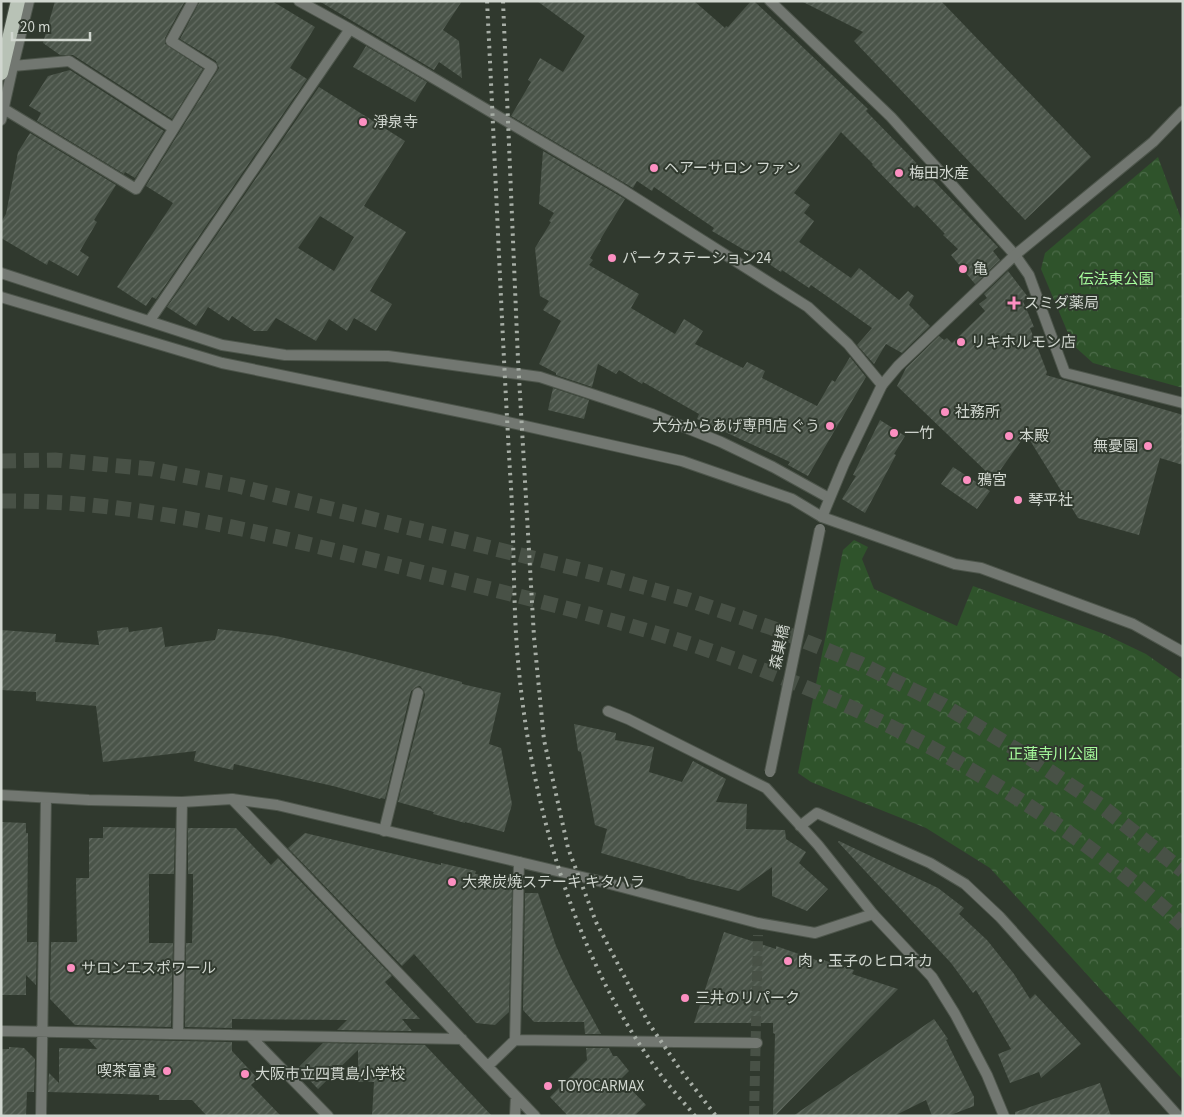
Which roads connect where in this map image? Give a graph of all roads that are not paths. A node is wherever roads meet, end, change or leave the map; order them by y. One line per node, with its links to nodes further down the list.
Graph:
1 (18, 1): 7 (highway)
2 (29, 1): 7 (street)
3 (194, 1): 11 (street)
4 (300, 1): 6 (street)
5 (770, 1): 12 (street)
6 (350, 29): 15 (street); 16 (street)
7 (7, 69): 8 (street); 11 (street)
8 (4, 109): 10 (street); 11 (street)
9 (1183, 111): 12 (street, 森巣橋)
10 (1, 120)
11 (174, 128)
12 (1015, 255): 16 (street, 森巣橋); 17 (street)
13 (1, 273): 15 (street)
14 (1, 297): 19 (street)
15 (150, 320): 18 (street)
16 (882, 385): 18 (street, 森巣橋)
17 (1183, 403)
18 (829, 498): 19 (street, 森巣橋)
19 (822, 517): 20 (street); 23 (street, 森巣橋, bridge)
20 (1183, 652)
21 (418, 693): 29 (street)
22 (608, 711): 23 (street)
23 (766, 788): 28 (street)
24 (1, 795): 25 (street)
25 (46, 798): 27 (street); 33 (street)
26 (232, 799): 27 (street); 29 (street); 36 (street)
27 (182, 802): 34 (street)
28 (800, 826): 31 (street); 46 (street)
29 (384, 831): 30 (street)
30 (519, 862): 31 (street); 37 (street)
31 (873, 914): 45 (street)
32 (1, 1031): 33 (street)
33 (42, 1032): 34 (street); 41 (street)
34 (178, 1034): 35 (street)
35 (250, 1036): 36 (street); 42 (street)
36 (462, 1039): 39 (street)
37 (515, 1040): 38 (street); 39 (street)
38 (757, 1044)
39 (488, 1066): 40 (street)
40 (516, 1096): 43 (street); 44 (street)
41 (41, 1116)
42 (328, 1116)
43 (515, 1116)
44 (535, 1116)
45 (1004, 1116)
46 (1178, 1116)

